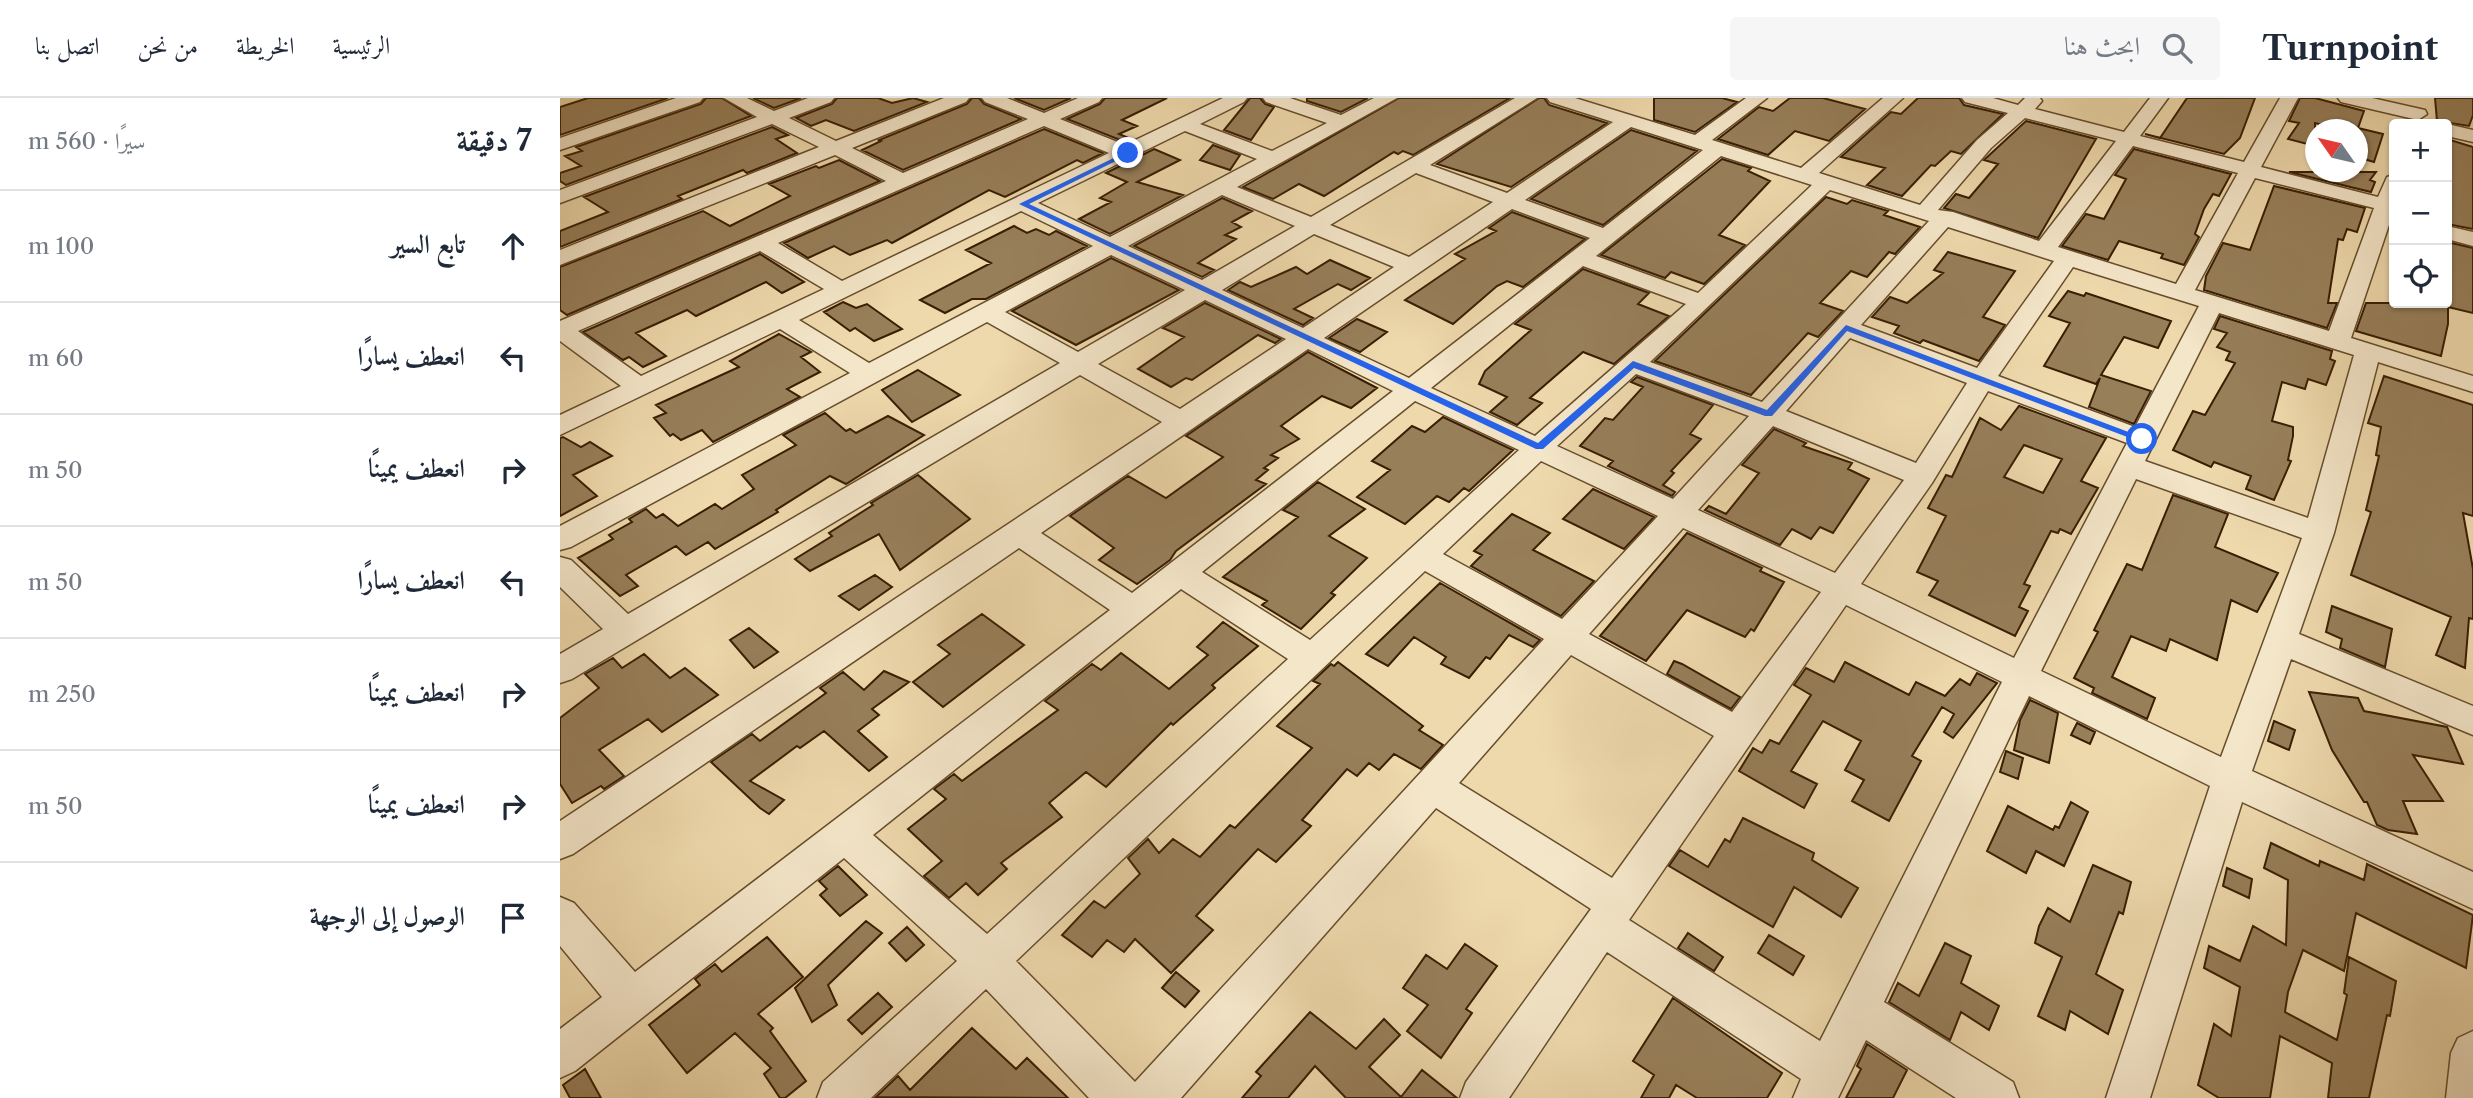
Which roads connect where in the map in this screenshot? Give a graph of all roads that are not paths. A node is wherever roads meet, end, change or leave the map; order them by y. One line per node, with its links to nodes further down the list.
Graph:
1 (694, 98): 28 (street)
2 (733, 98): 20 (street)
3 (825, 98): 20 (street)
4 (960, 98): 32 (street)
5 (991, 98): 22 (street)
6 (1093, 98): 22 (street)
7 (1238, 98): 24 (street)
8 (1272, 98): 23 (street)
9 (1388, 98): 23 (street)
10 (1528, 98): 35 (street)
11 (1556, 98): 19 (street)
12 (1758, 98): 31 (street)
13 (1894, 98): 37 (street)
14 (1971, 98): 18 (street)
15 (2159, 98): 29 (street)
16 (2289, 98): 36 (street)
17 (2347, 98): 21 (street)
18 (2029, 104): 29 (street); 45 (street)
19 (1619, 110): 31 (street); 42 (street)
20 (773, 117): 32 (street); 41 (street)
21 (2420, 117)
22 (1045, 120): 33 (street); 38 (street)
23 (1342, 122): 34 (street)
24 (1186, 125): 33 (street); 34 (street)
25 (560, 126): 28 (street)
26 (2452, 131): 27 (street)
27 (2473, 136)
28 (580, 137): 30 (street)
29 (2130, 138): 36 (street); 52 (street)
30 (560, 144)
31 (1710, 144): 37 (street); 48 (street)
32 (837, 148): 38 (street); 53 (street)
33 (1128, 153): 43 (street)
34 (1274, 159): 40 (street)
35 (1415, 166): 42 (street); 46 (street)
36 (2250, 170): 44 (street); 58 (street)
37 (1816, 178): 45 (street); 59 (street)
38 (903, 181): 50 (street)
39 (2394, 182): 44 (street)
40 (1222, 188): 46 (street); 51 (street)
41 (560, 197)
42 (1510, 202): 48 (street); 55 (street)
43 (1023, 204): 51 (street); 57 (street)
44 (2387, 213): 65 (street)
45 (1935, 214): 52 (street); 62 (street)
46 (1313, 227): 55 (street); 56 (street)
47 (2452, 234): 49 (street)
48 (1606, 237): 54 (street)
49 (2473, 239)
50 (760, 242): 57 (street); 63 (street)
51 (1112, 246): 56 (street); 60 (street)
52 (2057, 252): 58 (street); 69 (street)
53 (560, 258)
54 (1581, 258): 59 (street); 72 (street)
55 (1411, 267): 64 (street)
56 (1203, 290): 64 (street); 66 (street)
57 (843, 291): 61 (street)
58 (2197, 298): 65 (street); 77 (street)
59 (1702, 302): 67 (street)
60 (988, 312): 66 (street); 68 (street)
61 (782, 320): 68 (street); 71 (street)
62 (1846, 328): 69 (street); 73 (street)
63 (560, 329): 71 (street)
64 (1306, 338): 72 (street); 74 (street)
65 (2352, 346): 70 (street); 81 (street)
66 (1077, 362): 74 (street); 88 (street)
67 (1633, 364): 73 (street); 76 (street)
68 (869, 374): 82 (street)
69 (1982, 380): 77 (street); 78 (street)
70 (2473, 384)
71 (640, 388): 75 (street)
72 (1413, 390): 76 (street); 85 (street)
73 (1769, 414): 78 (street); 79 (street)
74 (1181, 421): 80 (street)
75 (560, 426)
76 (1539, 447): 79 (street); 83 (street)
77 (2135, 452): 81 (street); 93 (street)
78 (1922, 477): 86 (street)
79 (1678, 514): 86 (street); 89 (street)
80 (1017, 533): 87 (street); 99 (street)
81 (2319, 533): 90 (street)
82 (560, 539)
83 (1422, 556): 89 (street); 91 (street)
84 (560, 568): 88 (street)
85 (1180, 573): 87 (street); 91 (street)
86 (1842, 589): 93 (street); 95 (street)
87 (1133, 610): 98 (street)
88 (625, 631): 92 (street)
89 (1567, 637): 95 (street); 97 (street)
90 (2279, 639): 94 (street); 96 (street)
91 (1312, 658): 103 (street)
92 (560, 670)
93 (2021, 677): 96 (street); 105 (street)
94 (2473, 721)
95 (1737, 732): 101 (street)
96 (2231, 779): 100 (street); 114 (street)
97 (1433, 786): 101 (street); 111 (street)
98 (845, 834): 103 (street); 104 (street)
99 (560, 842)
100 (2473, 891)
101 (1610, 915): 108 (street); 112 (street)
102 (560, 916): 104 (street)
103 (988, 962): 109 (street); 110 (street)
104 (632, 1000): 107 (street)
105 (1859, 1012): 108 (street); 113 (street)
106 (2473, 1053): 115 (street)
107 (560, 1056)
108 (1822, 1085)
109 (839, 1098)
110 (1119, 1098)
111 (1151, 1098)
112 (1482, 1098)
113 (1997, 1098)
114 (2128, 1098)
115 (2468, 1098)

